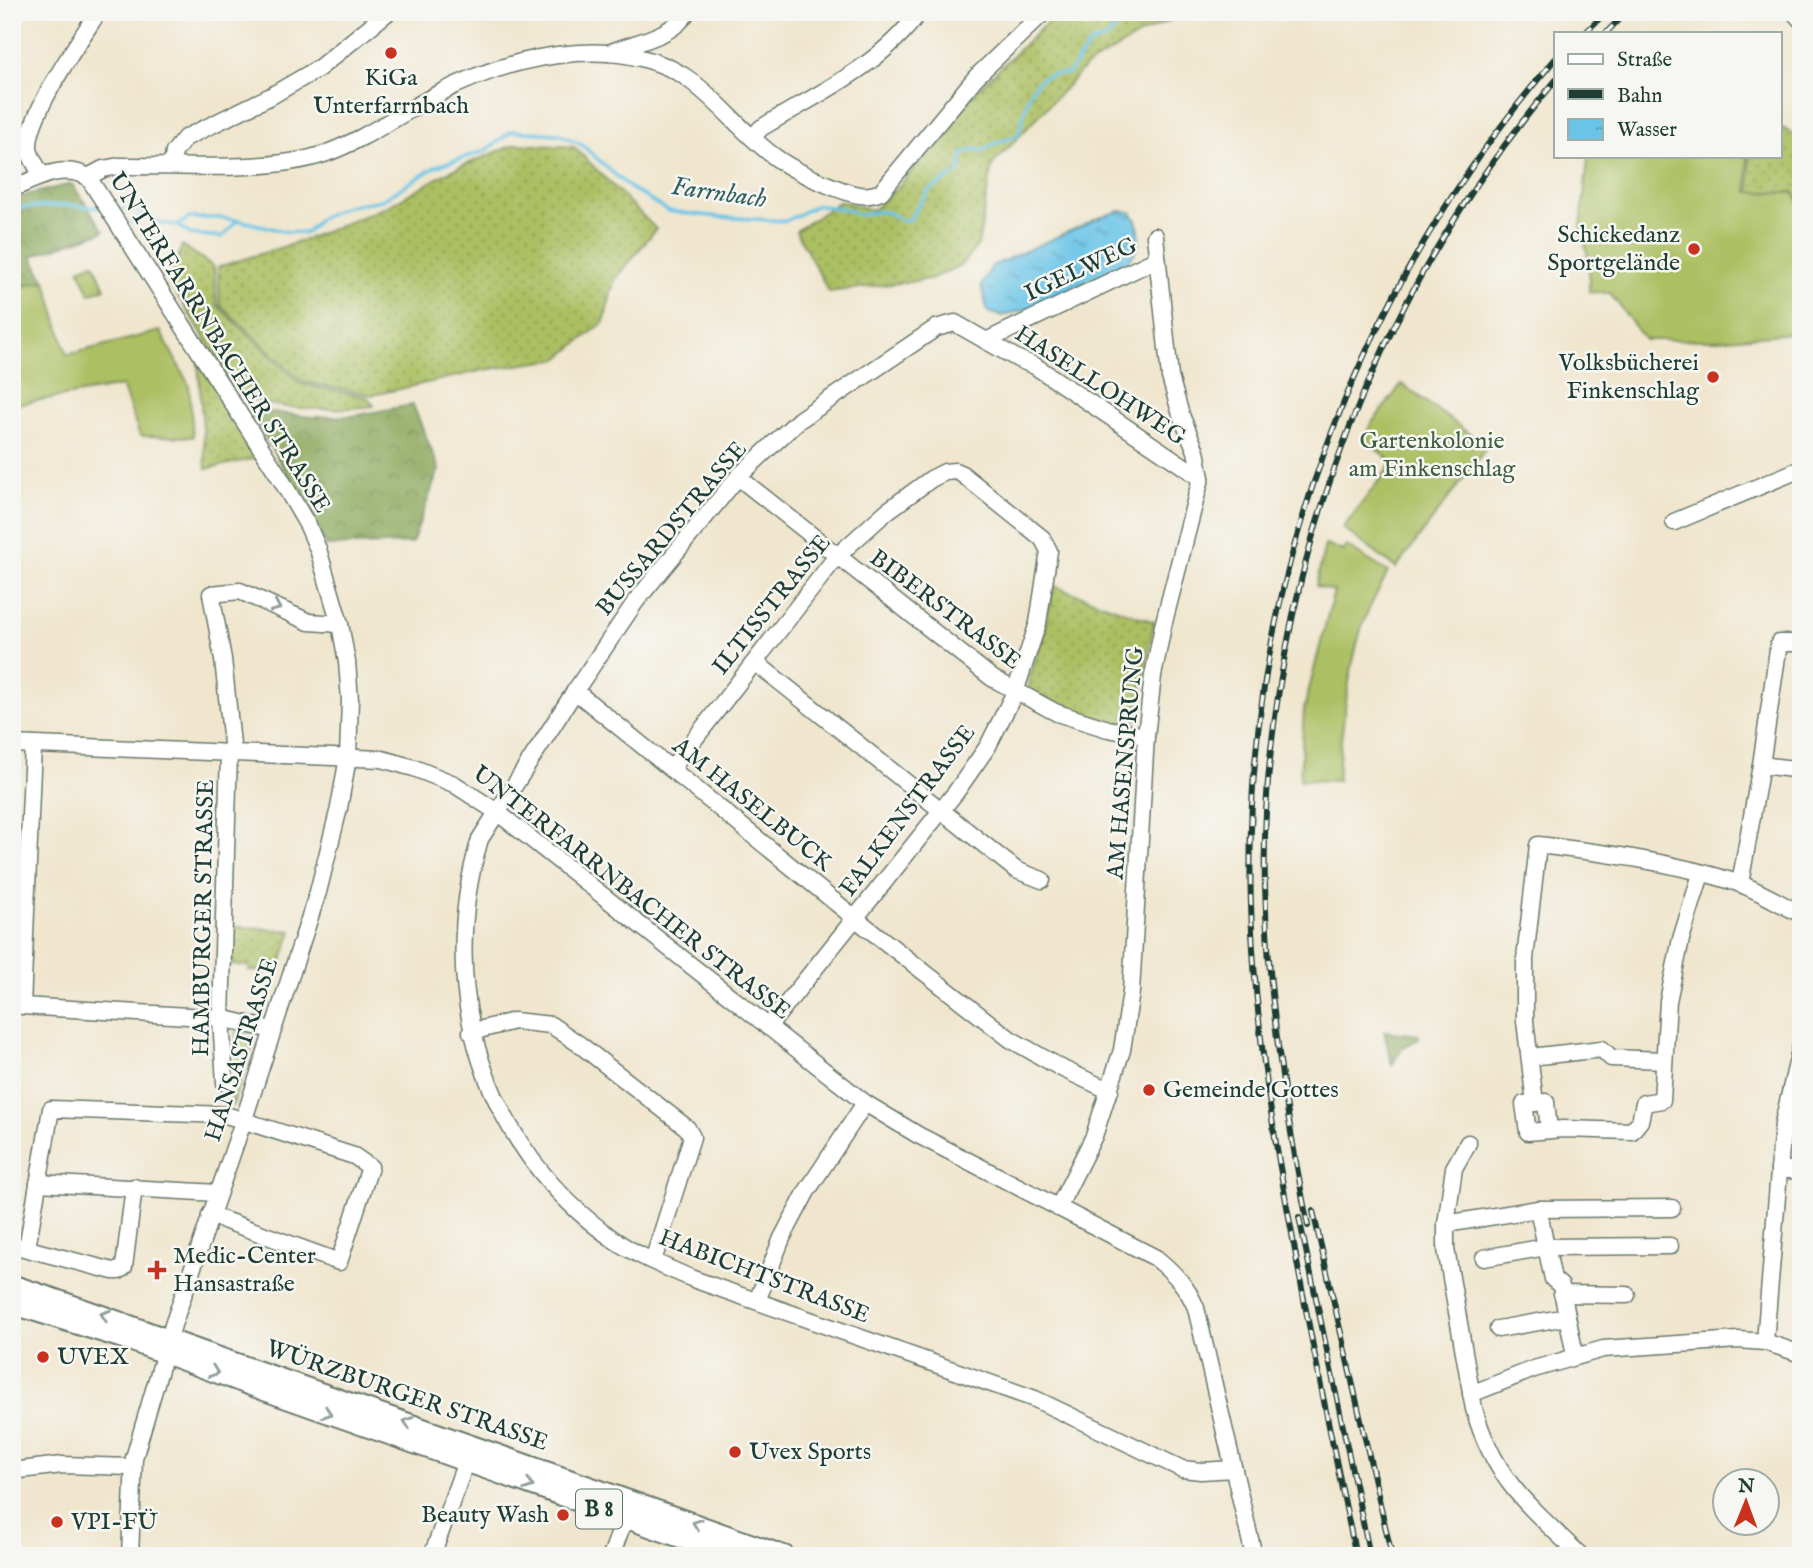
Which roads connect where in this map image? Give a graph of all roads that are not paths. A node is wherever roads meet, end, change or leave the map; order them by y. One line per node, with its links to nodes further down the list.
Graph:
1 (97, 12): 10 (street)
2 (388, 12): 11 (street)
3 (687, 12): 8 (street)
4 (919, 12): 9 (street)
5 (1044, 12): 9 (street)
6 (1794, 12): 7 (street)
7 (1801, 20)
8 (609, 53): 9 (street); 11 (street)
9 (753, 138)
10 (20, 150): 12 (street)
11 (172, 165): 13 (street)
12 (42, 176): 13 (street, UNTERFARRNBACHER STRASSE); 14 (street, UNTERFARRNBACHER STRASSE)
13 (88, 177): 25 (street, UNTERFARRNBACHER STRASSE)
14 (12, 189)
15 (1155, 236): 16 (street, AM HASENSPRUNG)
16 (1157, 259): 18 (street, IGELWEG); 22 (street, AM HASENSPRUNG)
17 (936, 328): 18 (street, HASELLOHWEG); 21 (street, BUSSARDSTRASSE)
18 (986, 341): 22 (street, HASELLOHWEG)
19 (1801, 469): 23 (street)
20 (962, 474): 24 (street, ILTISSTRASSE); 29 (street, FALKENSTRASSE)
21 (738, 477): 24 (street, BIBERSTRASSE); 28 (street, BUSSARDSTRASSE)
22 (1201, 478): 30 (street, AM HASENSPRUNG)
23 (1674, 522)
24 (837, 556): 27 (street, ILTISSTRASSE); 29 (street, BIBERSTRASSE)
25 (340, 624): 33 (street, HAMBURGER STRASSE, one-way to 25); 34 (street, UNTERFARRNBACHER STRASSE)
26 (1801, 643): 35 (street)
27 (755, 662): 36 (street, ILTISSTRASSE); 38 (street)
28 (575, 691): 36 (street, AM HASELBUCK); 39 (street, BUSSARDSTRASSE)
29 (1015, 692): 30 (street, BIBERSTRASSE); 38 (street, FALKENSTRASSE)
30 (1146, 736): 53 (street, AM HASENSPRUNG)
31 (12, 744): 32 (street)
32 (33, 745): 33 (street); 45 (street)
33 (231, 753): 34 (street); 45 (street, HAMBURGER STRASSE)
34 (348, 757): 39 (street, UNTERFARRNBACHER STRASSE); 47 (street, HANSASTRASSE)
35 (1761, 765): 37 (street); 42 (street)
36 (672, 768): 44 (street, AM HASELBUCK)
37 (1801, 770)
38 (940, 811): 41 (street); 44 (street, FALKENSTRASSE)
39 (496, 812): 46 (street, UNTERFARRNBACHER STRASSE); 48 (street, HABICHTSTRASSE)
40 (1701, 873): 42 (street); 50 (street); 51 (street)
41 (1042, 880)
42 (1740, 884): 43 (street)
43 (1801, 914)
44 (856, 919): 46 (street, FALKENSTRASSE); 53 (street, AM HASELBUCK)
45 (221, 1018): 47 (street); 52 (street, HAMBURGER STRASSE)
46 (768, 1027): 54 (street, UNTERFARRNBACHER STRASSE)
47 (272, 1030): 55 (street, HANSASTRASSE)
48 (471, 1032): 71 (street, HABICHTSTRASSE); 71 (street)
49 (1801, 1046): 57 (street)
50 (1530, 1057): 51 (street); 51 (street)
51 (1664, 1060)
52 (226, 1083)
53 (1110, 1091): 62 (street, AM HASENSPRUNG)
54 (865, 1103): 62 (street, UNTERFARRNBACHER STRASSE); 75 (street)
55 (244, 1119): 59 (street); 61 (street, HANSASTRASSE); 65 (street)
56 (1468, 1143): 66 (street)
57 (1779, 1168): 58 (street); 79 (street)
58 (1801, 1171)
59 (38, 1183): 60 (street); 68 (street)
60 (134, 1188): 61 (street); 68 (street)
61 (218, 1193): 65 (street, HANSASTRASSE)
62 (1058, 1208): 86 (street, UNTERFARRNBACHER STRASSE)
63 (1538, 1209): 64 (street); 66 (street); 69 (street)
64 (1672, 1209)
65 (210, 1215): 80 (street, HANSASTRASSE)
66 (1446, 1224): 83 (street)
67 (1670, 1246): 69 (street)
68 (19, 1247)
69 (1546, 1247): 70 (street); 73 (street)
70 (1484, 1258)
71 (653, 1261): 75 (street, HABICHTSTRASSE)
72 (12, 1285): 80 (main road, WÜRZBURGER STRASSE / B 8, one-way to 72)
73 (1562, 1294): 74 (street); 77 (street)
74 (1627, 1295)
75 (757, 1301): 86 (street, HABICHTSTRASSE)
76 (12, 1304): 80 (main road, WÜRZBURGER STRASSE / B 8)
77 (1567, 1317): 78 (street); 82 (street)
78 (1497, 1329)
79 (1765, 1342): 81 (street); 82 (street)
80 (167, 1346): 84 (main road, WÜRZBURGER STRASSE / B 8); 85 (street, HANSASTRASSE)
81 (1801, 1354)
82 (1575, 1355): 83 (street)
83 (1471, 1394): 95 (street)
84 (469, 1453): 88 (main road, WÜRZBURGER STRASSE / B 8, one-way to 88); 90 (street, WÜRZBURGER STRASSE); 93 (main road, WÜRZBURGER STRASSE / B 8, one-way to 84)
85 (132, 1467): 87 (street); 89 (street, HANSASTRASSE)
86 (1234, 1469): 94 (street, UNTERFARRNBACHER STRASSE)
87 (12, 1471)
88 (625, 1518): 91 (street); 92 (main road, WÜRZBURGER STRASSE / B 8)
89 (130, 1556)
90 (432, 1556)
91 (611, 1556)
92 (733, 1556)
93 (785, 1556)
94 (1254, 1556)
95 (1581, 1556)

